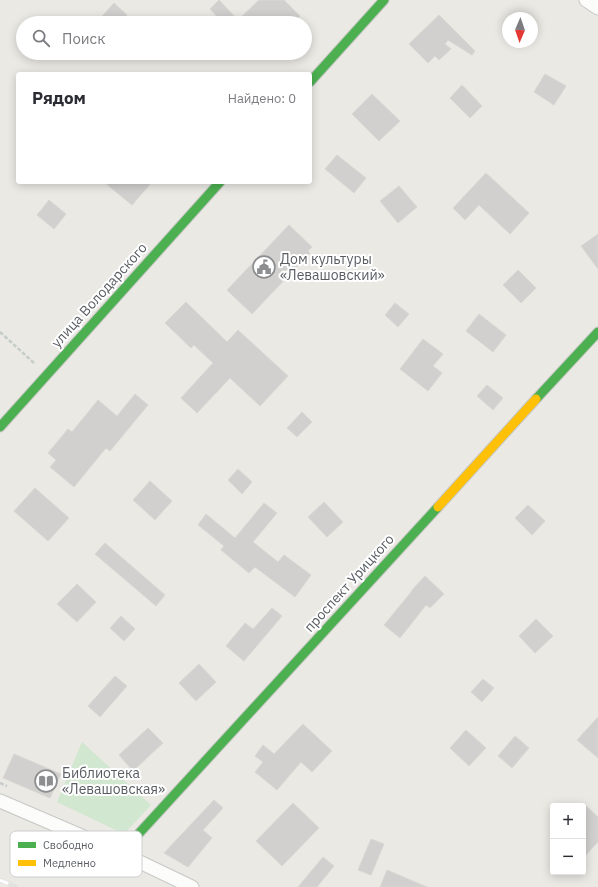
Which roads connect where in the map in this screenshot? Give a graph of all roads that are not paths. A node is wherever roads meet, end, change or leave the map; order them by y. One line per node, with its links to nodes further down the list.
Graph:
1 (384, 0): 4 (street)
2 (586, 0): 3 (street)
3 (598, 8)
4 (312, 80)
5 (218, 184): 7 (street, улица Володарского)
6 (598, 332): 10 (street, проспект Урицкого)
7 (0, 427)
8 (0, 801): 9 (street)
9 (70, 831)
10 (141, 831)
11 (142, 863): 12 (street)
12 (192, 887)

